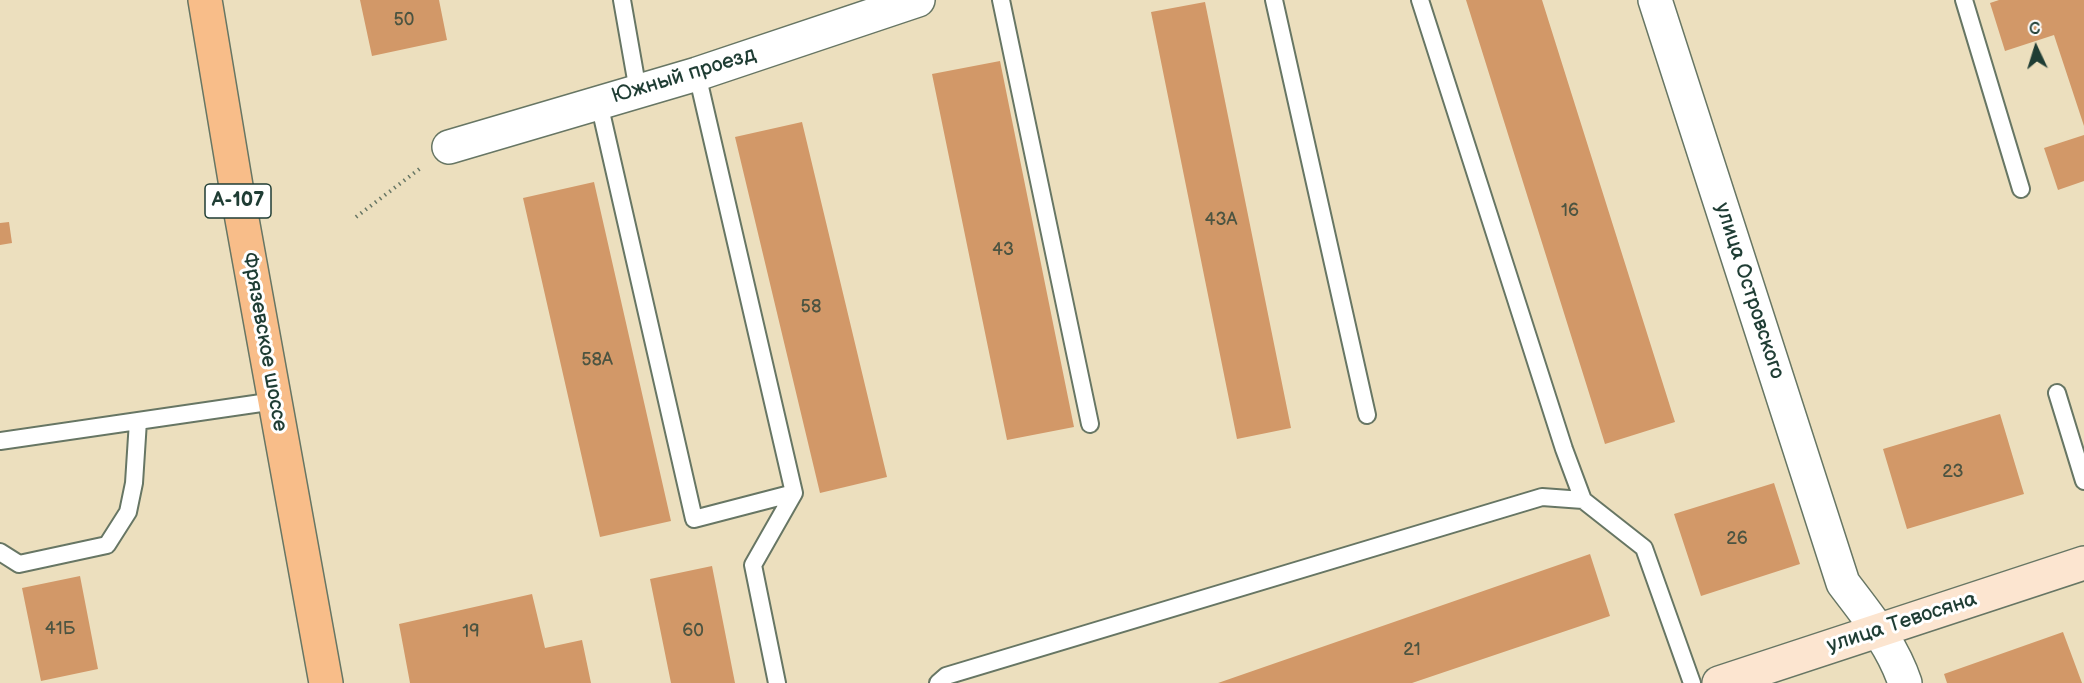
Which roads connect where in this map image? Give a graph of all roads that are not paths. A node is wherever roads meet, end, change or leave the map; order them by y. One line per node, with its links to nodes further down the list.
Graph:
1 (205, 0): 16 (highway, Фрязевское шоссе / А-107)
2 (622, 0): 11 (lane)
3 (918, 0): 9 (street, Южный проезд)
4 (1000, 0): 19 (lane)
5 (1274, 0): 17 (lane)
6 (1420, 0): 23 (lane)
7 (1655, 0): 26 (street, улица Островского)
8 (1964, 0): 14 (lane)
9 (841, 12): 10 (street, Южный проезд)
10 (697, 74): 11 (street, Южный проезд); 22 (lane)
11 (638, 91): 12 (street, Южный проезд)
12 (599, 103): 13 (street, Южный проезд); 22 (lane)
13 (449, 147)
14 (2021, 189)
15 (2057, 393): 21 (lane)
16 (275, 401): 18 (lane); 27 (highway, Фрязевское шоссе / А-107)
17 (1366, 415)
18 (138, 421): 20 (lane); 24 (lane)
19 (1090, 424)
20 (0, 441)
21 (2084, 481)
22 (794, 493): 28 (lane)
23 (1583, 500): 29 (lane); 30 (lane)
24 (0, 552)
25 (2084, 562): 26 (main road, улица Тевосяна)
26 (1880, 631): 31 (main road, улица Тевосяна); 32 (street)
27 (326, 683)
28 (777, 683)
29 (938, 683)
30 (1692, 683)
31 (1719, 683)
32 (1905, 683)

